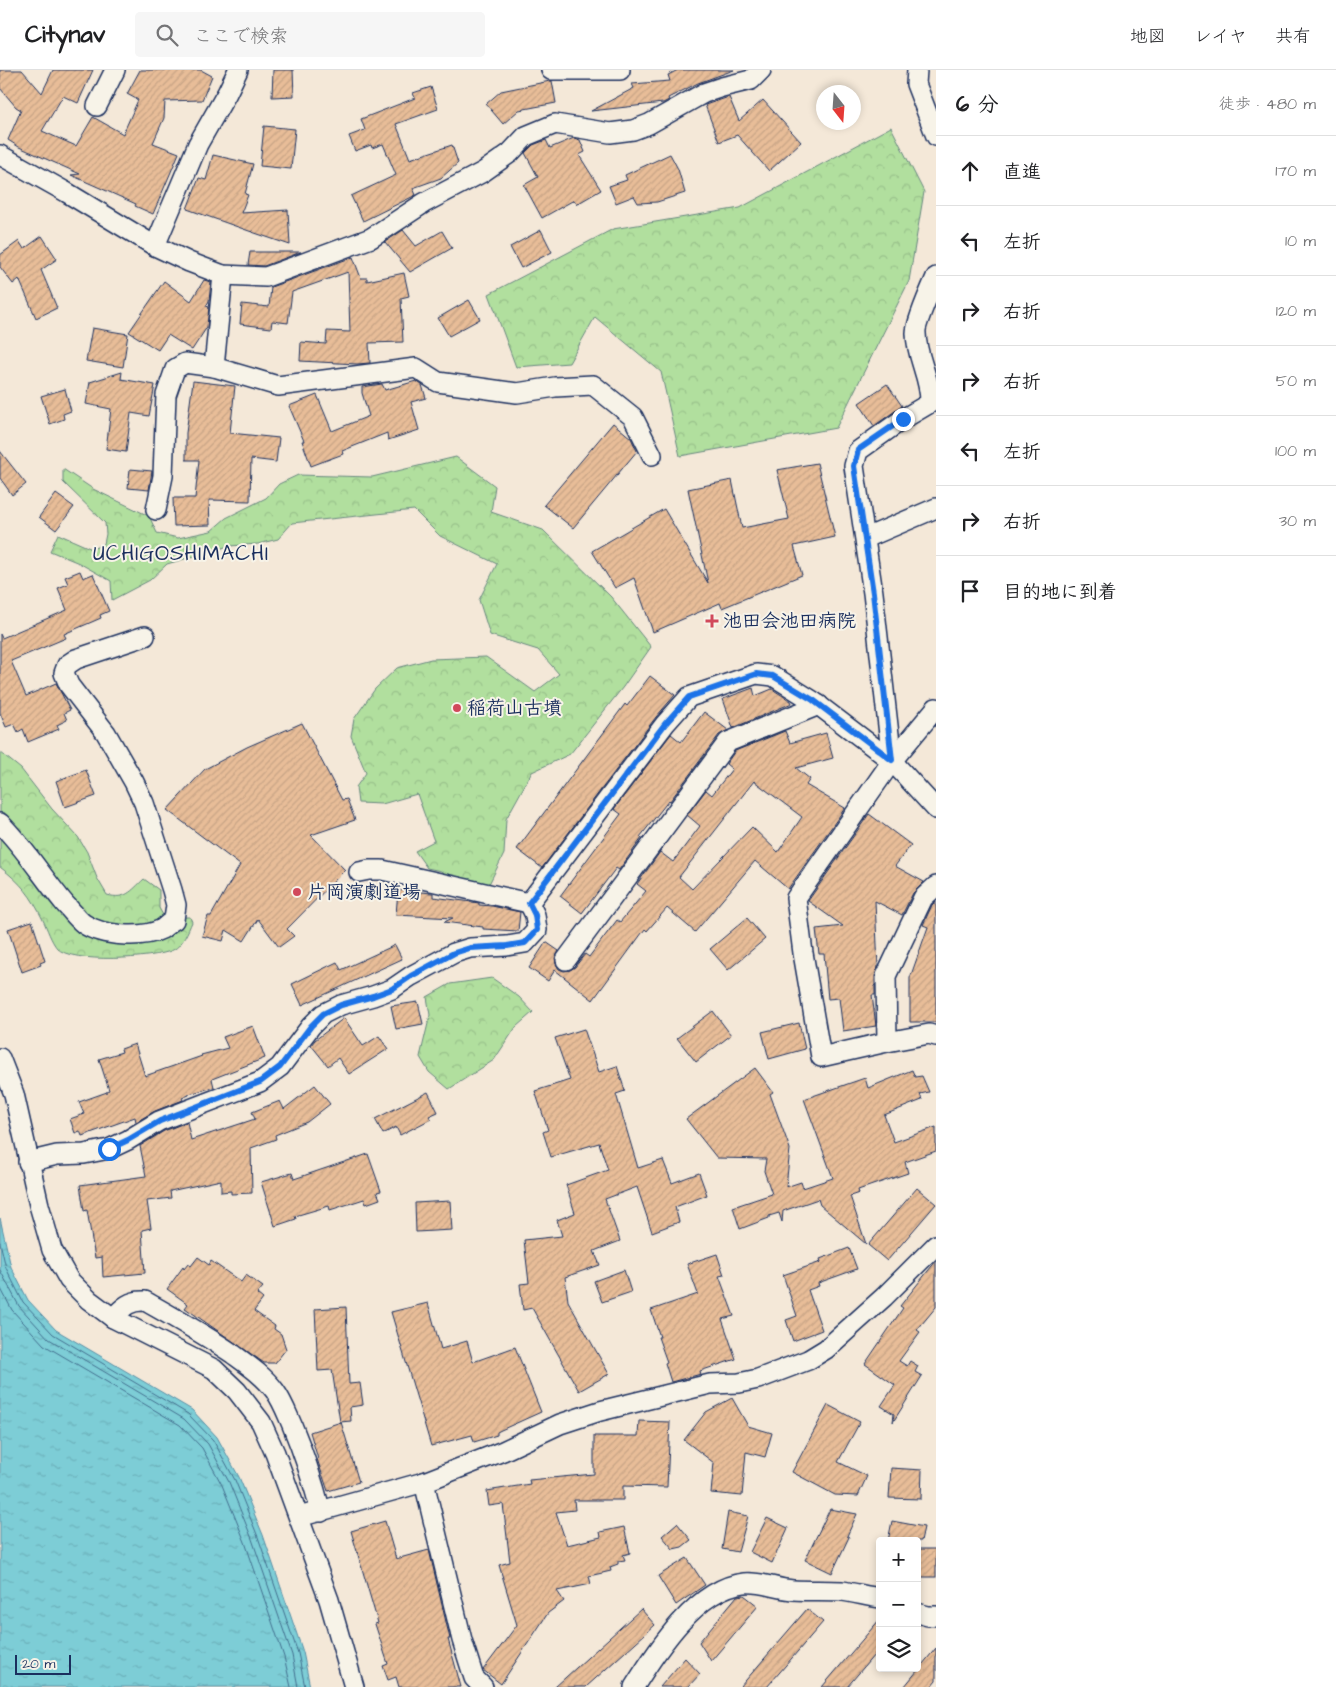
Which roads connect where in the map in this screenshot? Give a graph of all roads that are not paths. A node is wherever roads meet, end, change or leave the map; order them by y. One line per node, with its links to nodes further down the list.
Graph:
1 (115, 70): 7 (street)
2 (551, 70): 3 (street)
3 (620, 70)
4 (761, 70): 11 (street)
5 (917, 70): 8 (street)
6 (236, 71): 10 (street)
7 (97, 106)
8 (936, 136)
9 (0, 155): 10 (street)
10 (156, 246): 11 (street)
11 (223, 275): 13 (street)
12 (936, 277): 17 (street)
13 (214, 367): 14 (street); 16 (street)
14 (652, 456)
15 (936, 508): 17 (street)
16 (156, 510)
17 (866, 538): 21 (street)
18 (146, 636): 23 (street)
19 (819, 705): 21 (street); 26 (street); 27 (street)
20 (936, 708): 21 (street)
21 (892, 760): 22 (street); 29 (street)
22 (936, 808)
23 (0, 823)
24 (359, 872): 26 (street)
25 (936, 886): 29 (street)
26 (529, 903): 31 (street)
27 (566, 960)
28 (936, 1036): 29 (street)
29 (887, 1042)
30 (0, 1058): 31 (street)
31 (28, 1162): 33 (street)
32 (936, 1245): 34 (street)
33 (113, 1318): 35 (street); 36 (street)
34 (424, 1482): 35 (street); 41 (street)
35 (321, 1512): 36 (street)
36 (299, 1517): 40 (street)
37 (876, 1597): 42 (street)
38 (921, 1614): 39 (street)
39 (936, 1616)
40 (354, 1687)
41 (483, 1687)
42 (634, 1687)

